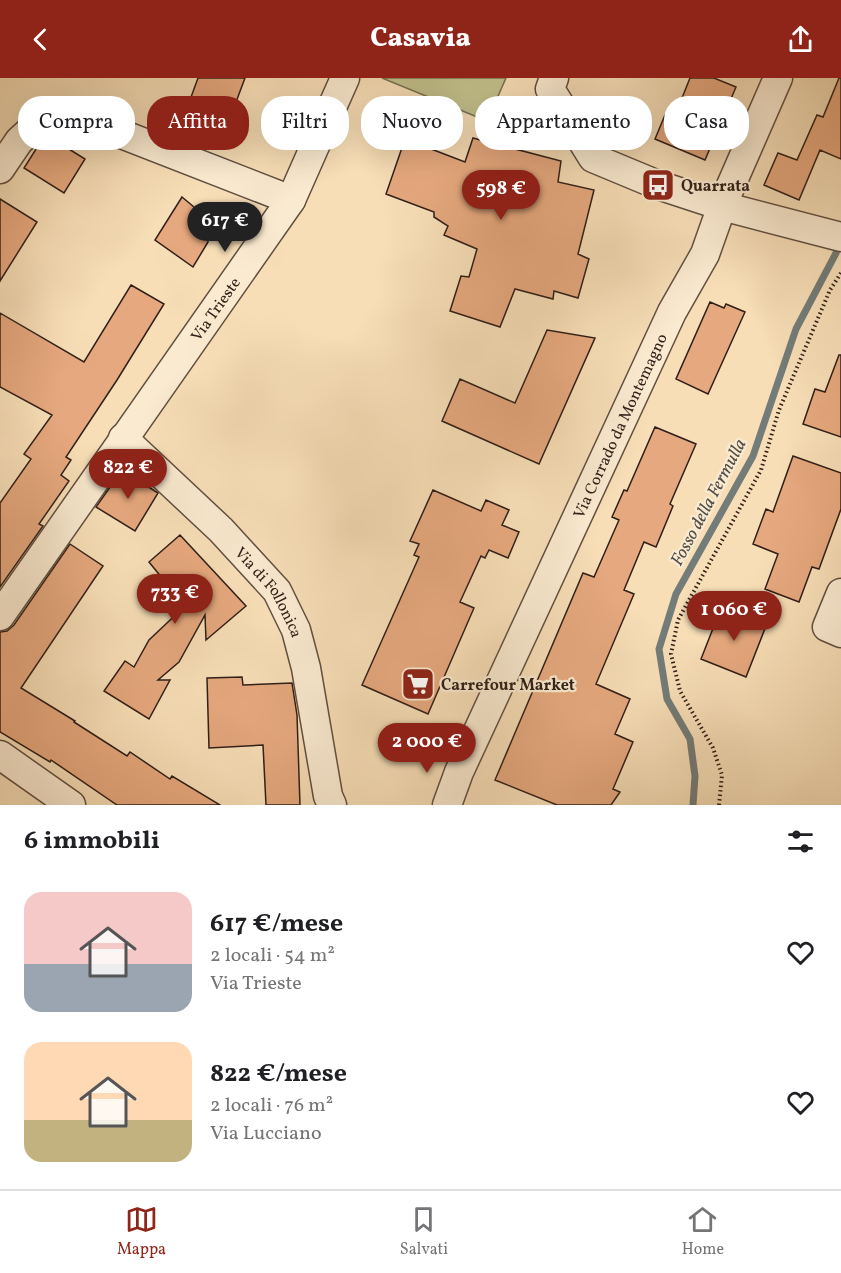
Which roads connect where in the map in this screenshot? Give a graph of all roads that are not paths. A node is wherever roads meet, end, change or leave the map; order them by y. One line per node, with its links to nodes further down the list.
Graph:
1 (345, 78): 5 (street, Via Trieste)
2 (555, 78): 6 (street)
3 (778, 78): 6 (street, Via Corrado da Montemagno)
4 (0, 169): 5 (street)
5 (291, 200): 8 (street, Via Trieste)
6 (722, 206): 7 (street); 13 (street, Via Corrado da Montemagno)
7 (841, 237)
8 (123, 438): 10 (street, Via Trieste); 14 (street, Via di Follonica)
9 (841, 592): 11 (street)
10 (0, 615)
11 (834, 630)
12 (0, 755): 15 (street)
13 (459, 772): 16 (street, Via Corrado da Montemagno); 17 (street, Via Corrado da Montemagno)
14 (330, 802)
15 (71, 805)
16 (432, 805)
17 (447, 805)

